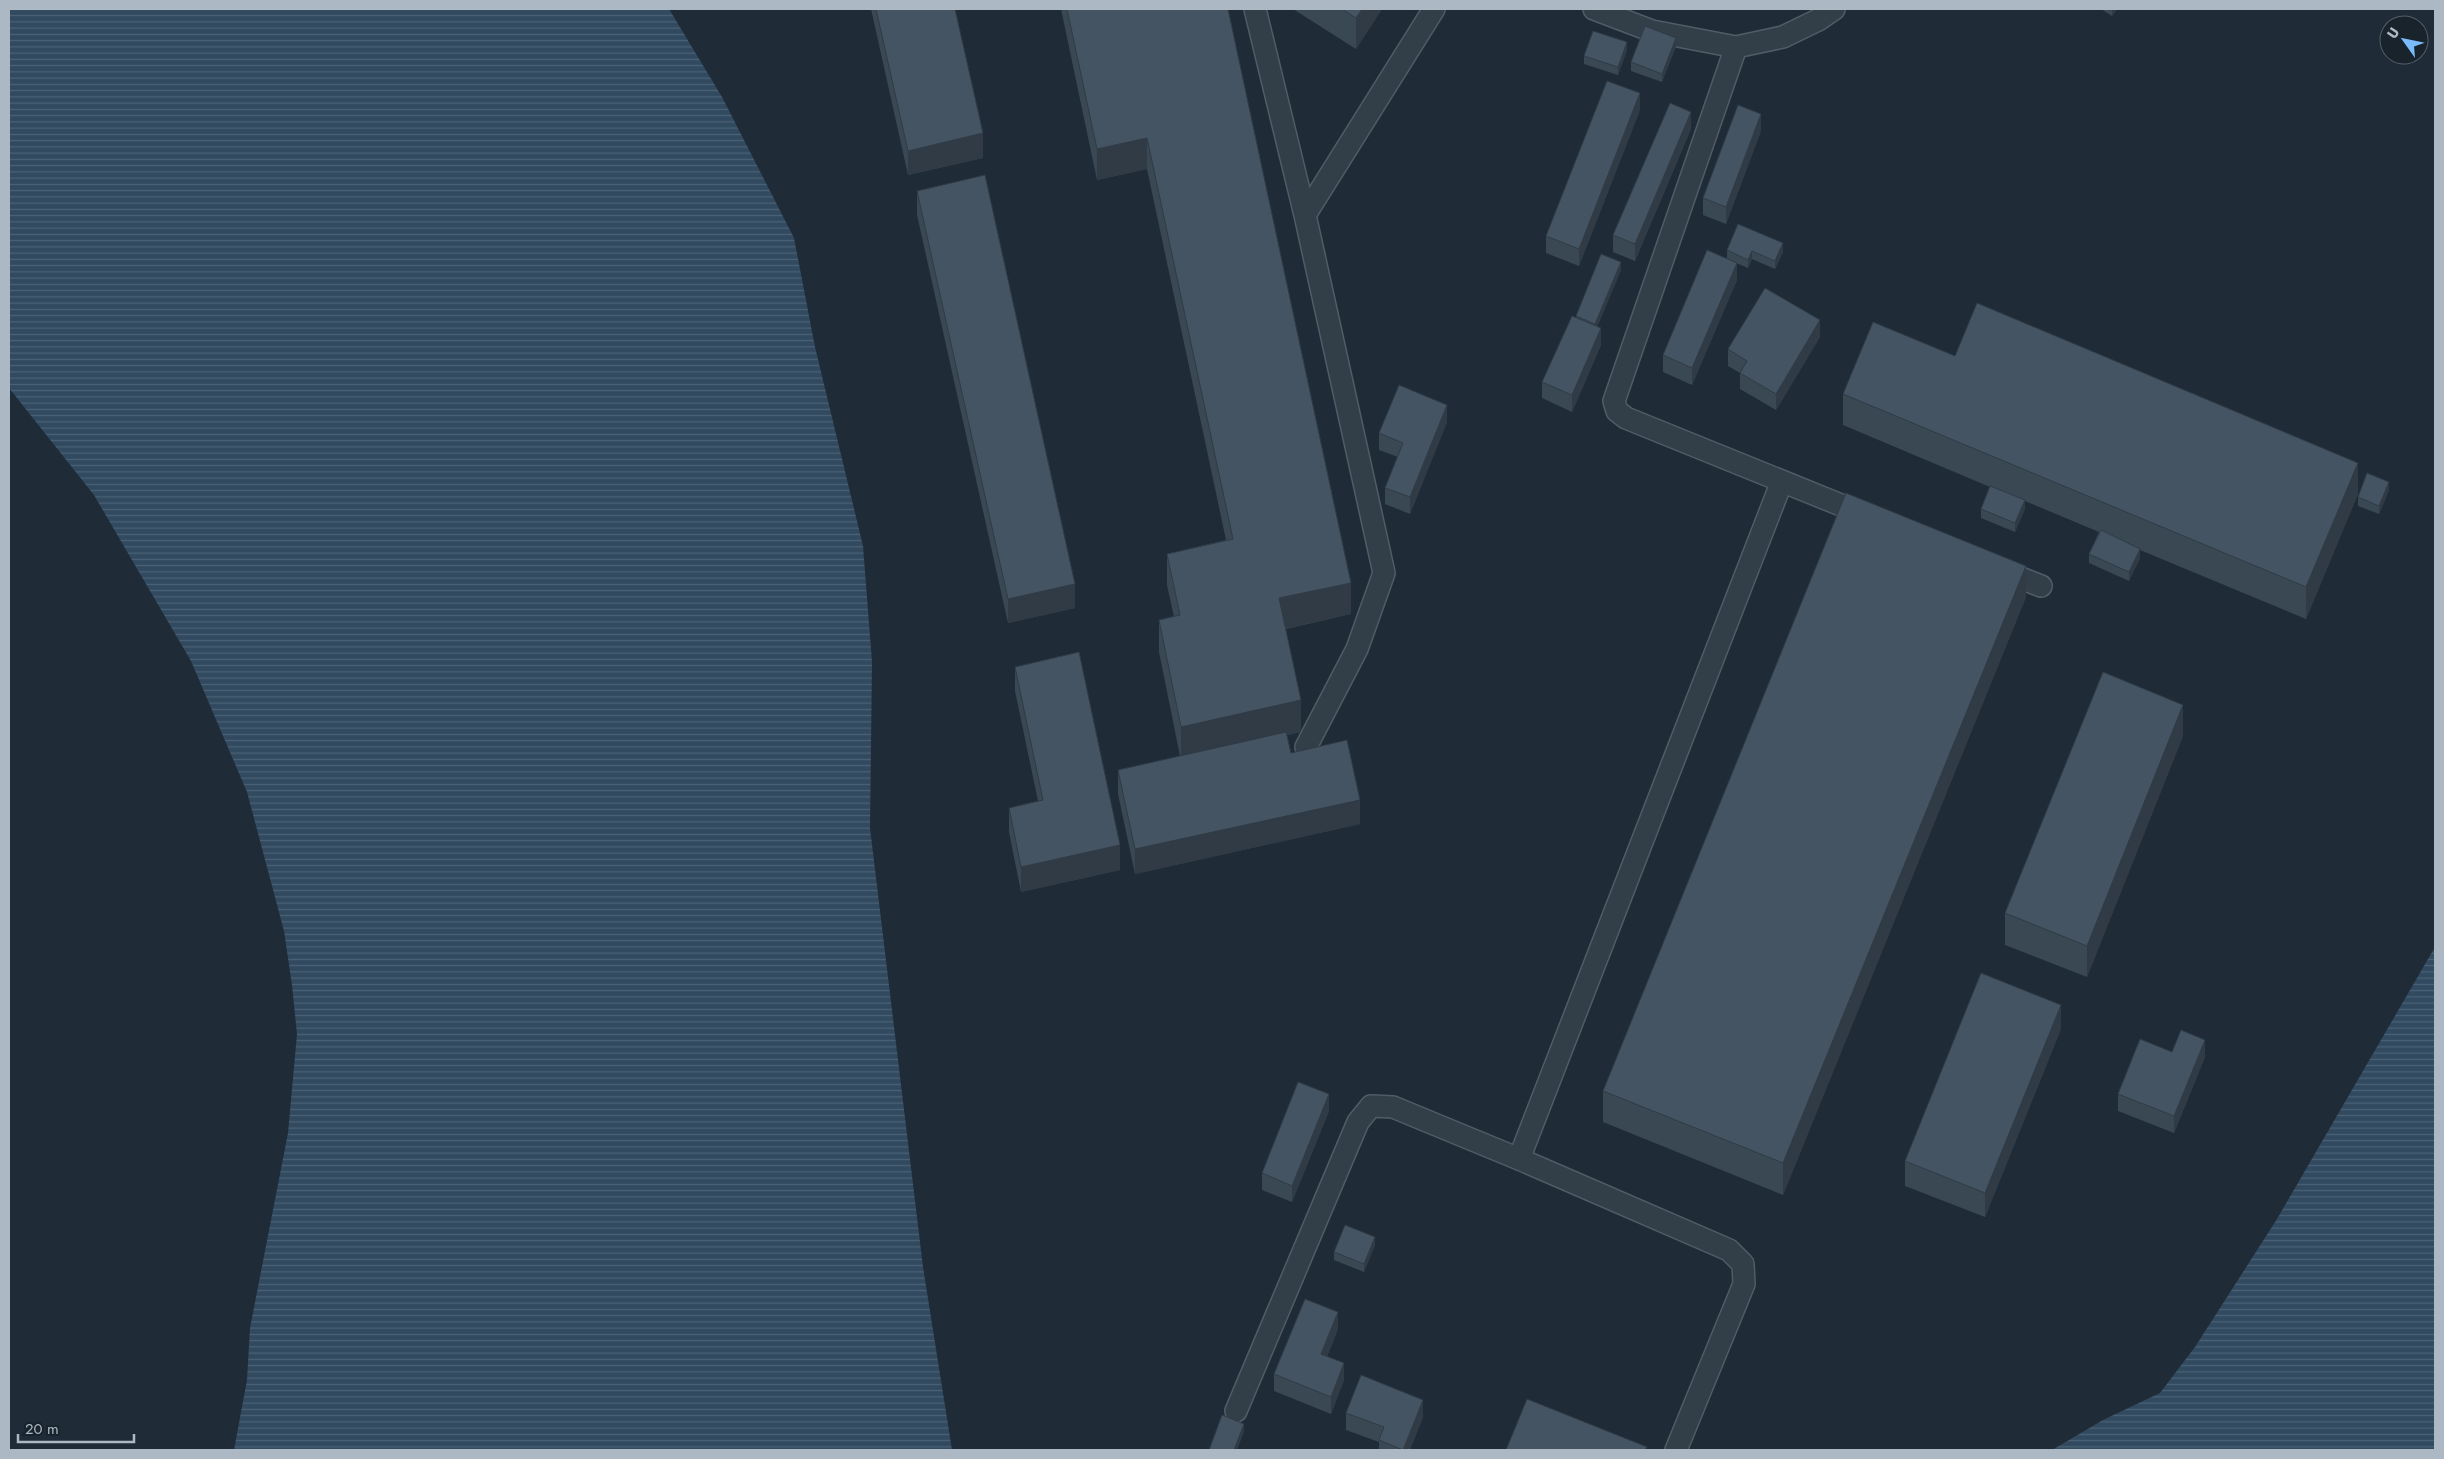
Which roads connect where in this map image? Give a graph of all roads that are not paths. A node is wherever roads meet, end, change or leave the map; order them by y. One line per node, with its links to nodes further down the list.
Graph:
1 (1255, 9): 6 (lane)
2 (1434, 9): 6 (lane)
3 (1594, 9): 5 (lane)
4 (1834, 9): 5 (lane)
5 (1736, 47): 7 (lane)
6 (1305, 214): 11 (lane)
7 (1782, 481): 8 (lane); 12 (lane)
8 (1884, 522)
9 (1976, 560): 10 (lane)
10 (2041, 586)
11 (1306, 747)
12 (1519, 1159): 13 (lane); 14 (lane)
13 (1236, 1411)
14 (1676, 1450)

